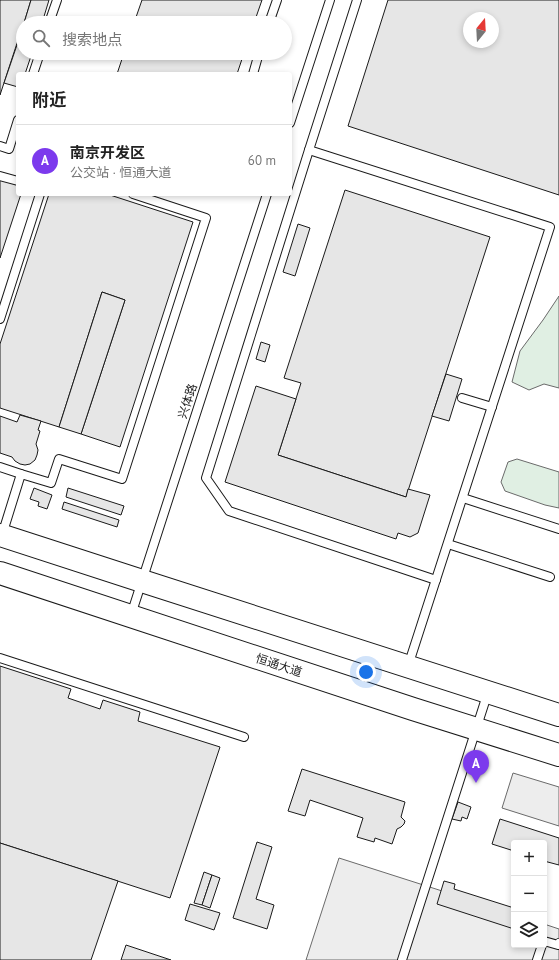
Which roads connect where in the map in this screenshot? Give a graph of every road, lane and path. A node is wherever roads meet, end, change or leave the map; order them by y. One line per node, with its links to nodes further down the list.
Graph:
1 (57, 0): 5 (lane)
2 (277, 0): 6 (lane)
3 (330, 0): 11 (lane)
4 (357, 0): 14 (lane)
5 (51, 16)
6 (271, 16)
7 (38, 60): 9 (lane)
8 (257, 60): 10 (lane)
9 (34, 72)
10 (254, 72)
11 (292, 117)
12 (16, 126): 13 (lane)
13 (0, 146)
14 (309, 150): 22 (lane); 31 (lane)
15 (0, 176): 16 (lane)
16 (16, 181)
17 (39, 196): 20 (lane)
18 (139, 196): 24 (lane)
19 (266, 196): 32 (lane, 兴体路)
20 (0, 319)
21 (462, 398): 22 (lane)
22 (492, 407): 25 (lane)
23 (0, 467): 24 (lane)
24 (21, 474): 27 (lane)
25 (462, 498): 26 (lane); 28 (lane)
26 (559, 529)
27 (1, 535): 32 (main road)
28 (448, 544): 30 (lane); 31 (lane)
29 (0, 573): 33 (main road, 恒通大道)
30 (550, 576)
31 (436, 580): 35 (lane)
32 (142, 581): 33 (lane, 兴体路); 35 (main road)
33 (131, 616): 38 (main road, 恒通大道)
34 (0, 658): 39 (lane)
35 (408, 667): 36 (main road)
36 (488, 692): 37 (main road); 38 (lane)
37 (559, 715)
38 (476, 729): 40 (main road, 恒通大道); 44 (lane)
39 (244, 737)
40 (559, 756)
41 (547, 942): 42 (lane)
42 (559, 943)
43 (541, 948): 45 (lane)
44 (402, 960)
45 (537, 960)

